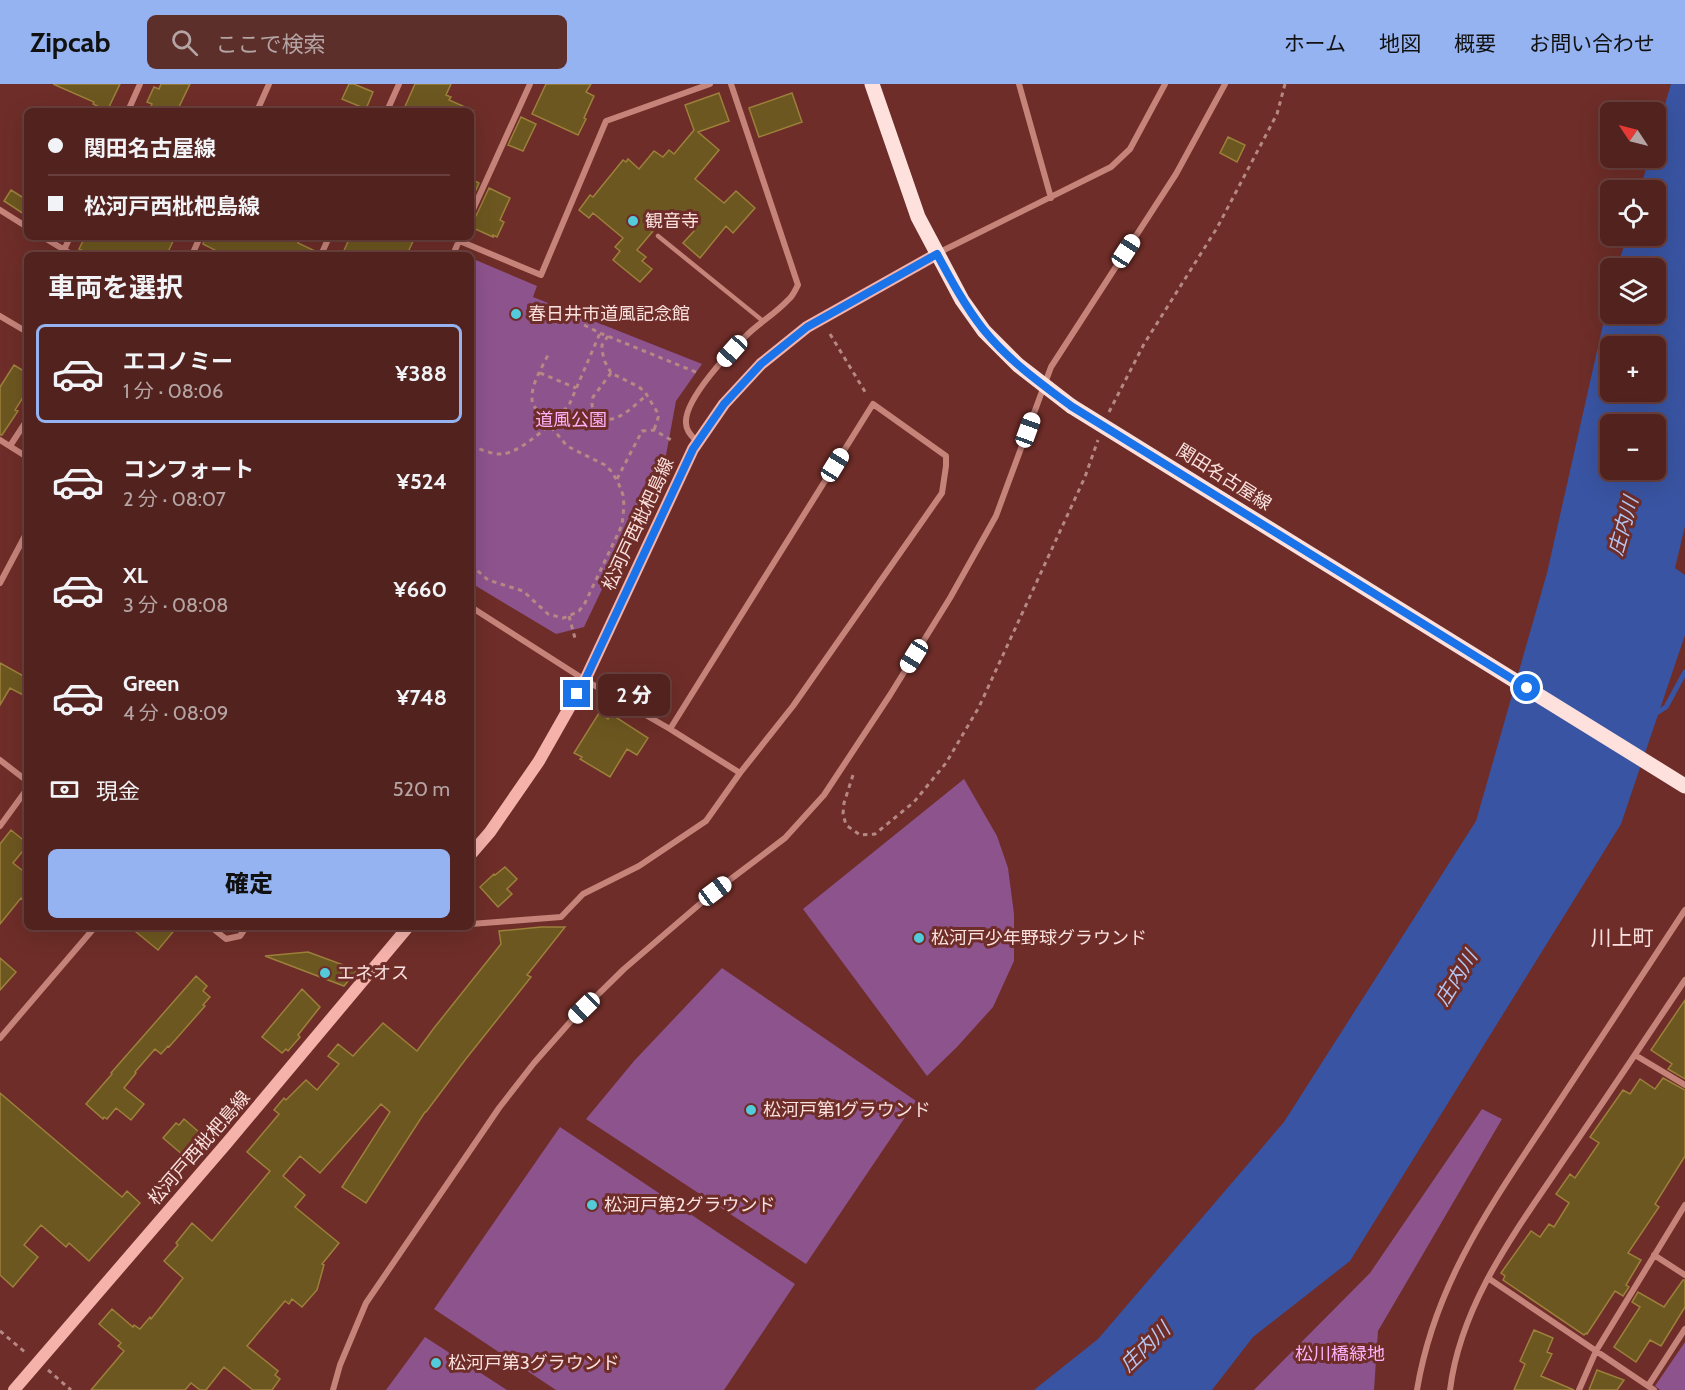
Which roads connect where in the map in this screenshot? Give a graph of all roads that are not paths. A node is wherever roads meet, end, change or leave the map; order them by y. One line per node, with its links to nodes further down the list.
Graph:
1 (140, 84): 11 (street)
2 (269, 84): 12 (street)
3 (399, 84): 13 (street)
4 (530, 84): 15 (street)
5 (710, 84): 21 (street)
6 (731, 84): 26 (street)
7 (872, 84): 24 (main road, 関田名古屋線)
8 (1019, 84): 14 (street)
9 (1165, 84): 14 (street)
10 (1225, 84): 28 (street)
11 (129, 108)
12 (258, 108)
13 (388, 108)
14 (1051, 198): 24 (street)
15 (474, 207)
16 (0, 210): 17 (street)
17 (24, 225)
18 (658, 236): 26 (lane)
19 (48, 240): 22 (street)
20 (69, 240): 22 (street)
21 (462, 240)
22 (64, 250): 23 (street)
23 (68, 252)
24 (937, 254): 28 (main road, 関田名古屋線); 31 (main road, 松河戸西枇杷島線)
25 (0, 316): 27 (street)
26 (763, 321): 31 (street)
27 (24, 330)
28 (1043, 386): 42 (main road, 関田名古屋線, bridge); 64 (street)
29 (24, 425): 32 (street)
30 (0, 440): 32 (street)
31 (697, 442): 37 (main road, 松河戸西枇杷島線)
32 (10, 446): 33 (street)
33 (24, 455)
34 (24, 538): 35 (street)
35 (0, 583)
36 (474, 609): 37 (street)
37 (585, 680): 38 (street); 45 (main road, 松河戸西枇杷島線)
38 (670, 729): 40 (street); 40 (street)
39 (0, 760): 41 (street)
40 (740, 773): 47 (street)
41 (24, 779)
42 (1685, 786)
43 (24, 793): 44 (street)
44 (0, 826)
45 (474, 851)
46 (1685, 910): 65 (street)
47 (474, 924)
48 (92, 930): 53 (street)
49 (215, 930): 50 (street)
50 (244, 930)
51 (405, 930): 63 (main road, 松河戸西枇杷島線)
52 (1685, 980): 54 (street)
53 (0, 1038)
54 (1635, 1054): 55 (street); 59 (street)
55 (1685, 1085)
56 (1685, 1205): 57 (street)
57 (1654, 1255): 58 (street); 61 (street)
58 (1685, 1275)
59 (1488, 1278): 61 (street); 66 (street)
60 (1685, 1329): 62 (street)
61 (1596, 1352): 62 (street); 67 (street)
62 (1651, 1388)
63 (14, 1390)
64 (333, 1390)
65 (1417, 1390)
66 (1450, 1390)
67 (1579, 1390)

